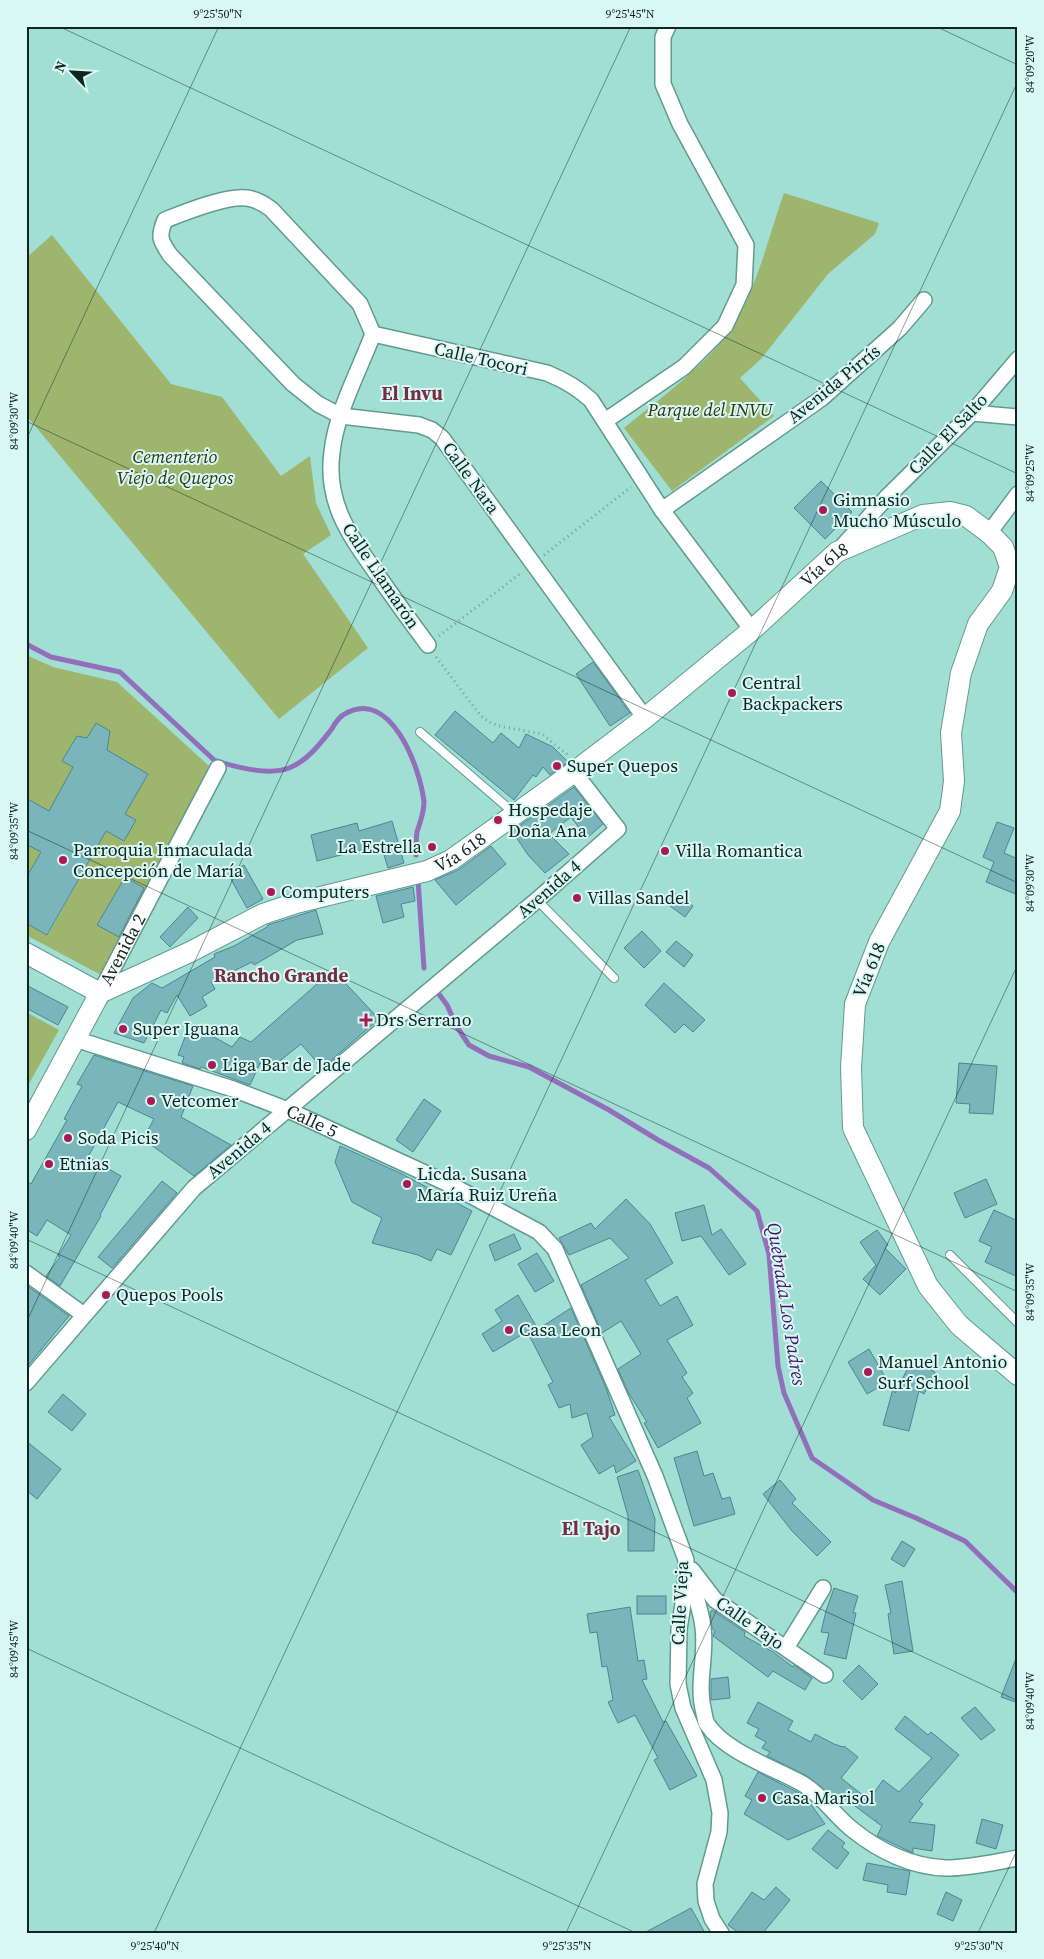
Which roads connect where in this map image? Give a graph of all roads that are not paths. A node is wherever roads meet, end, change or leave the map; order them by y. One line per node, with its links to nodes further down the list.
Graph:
1 (668, 26): 8 (street)
2 (924, 300): 10 (street, Avenida Pirrís)
3 (373, 334): 6 (street, Calle Llamarón); 6 (street, Calle Nara); 8 (street, Calle Tocori)
4 (1018, 359): 5 (street, Calle El Salto)
5 (972, 413): 7 (street); 12 (street, Calle El Salto)
6 (341, 416): 14 (street, Calle Llamarón); 15 (street, Calle Nara)
7 (1018, 417)
8 (605, 420): 10 (street, Calle Tocori)
9 (1018, 494): 11 (street)
10 (662, 510): 13 (street, Calle Tocori)
11 (989, 533): 12 (street, Vía 618); 32 (street, Vía 618)
12 (837, 552): 13 (street, Vía 618)
13 (752, 630): 15 (street, Vía 618)
14 (428, 645)
15 (645, 718): 18 (street, Vía 618)
16 (420, 732): 19 (lane)
17 (218, 768): 23 (street, Avenida 2)
18 (577, 769): 19 (street, Vía 618); 20 (street, Avenida 4)
19 (515, 815): 23 (street, Vía 618)
20 (537, 900): 22 (lane); 25 (street, Avenida 4)
21 (26, 953): 23 (street)
22 (614, 978)
23 (100, 993): 24 (street, Avenida 2)
24 (75, 1039): 25 (street, Calle 5); 26 (street, Avenida 2)
25 (288, 1110): 27 (street, Calle 5); 30 (street, Avenida 4)
26 (26, 1130)
27 (539, 1232): 34 (street, Calle Vieja)
28 (950, 1255): 31 (lane)
29 (26, 1273): 30 (street)
30 (84, 1315): 33 (street, Avenida 4)
31 (1018, 1323)
32 (1018, 1375)
33 (26, 1383)
34 (686, 1560): 36 (street, Calle Tajo); 38 (street); 39 (street, Calle Vieja)
35 (823, 1588): 36 (street)
36 (786, 1648): 37 (street, Calle Tajo)
37 (825, 1675)
38 (1018, 1858)
39 (722, 1933)

